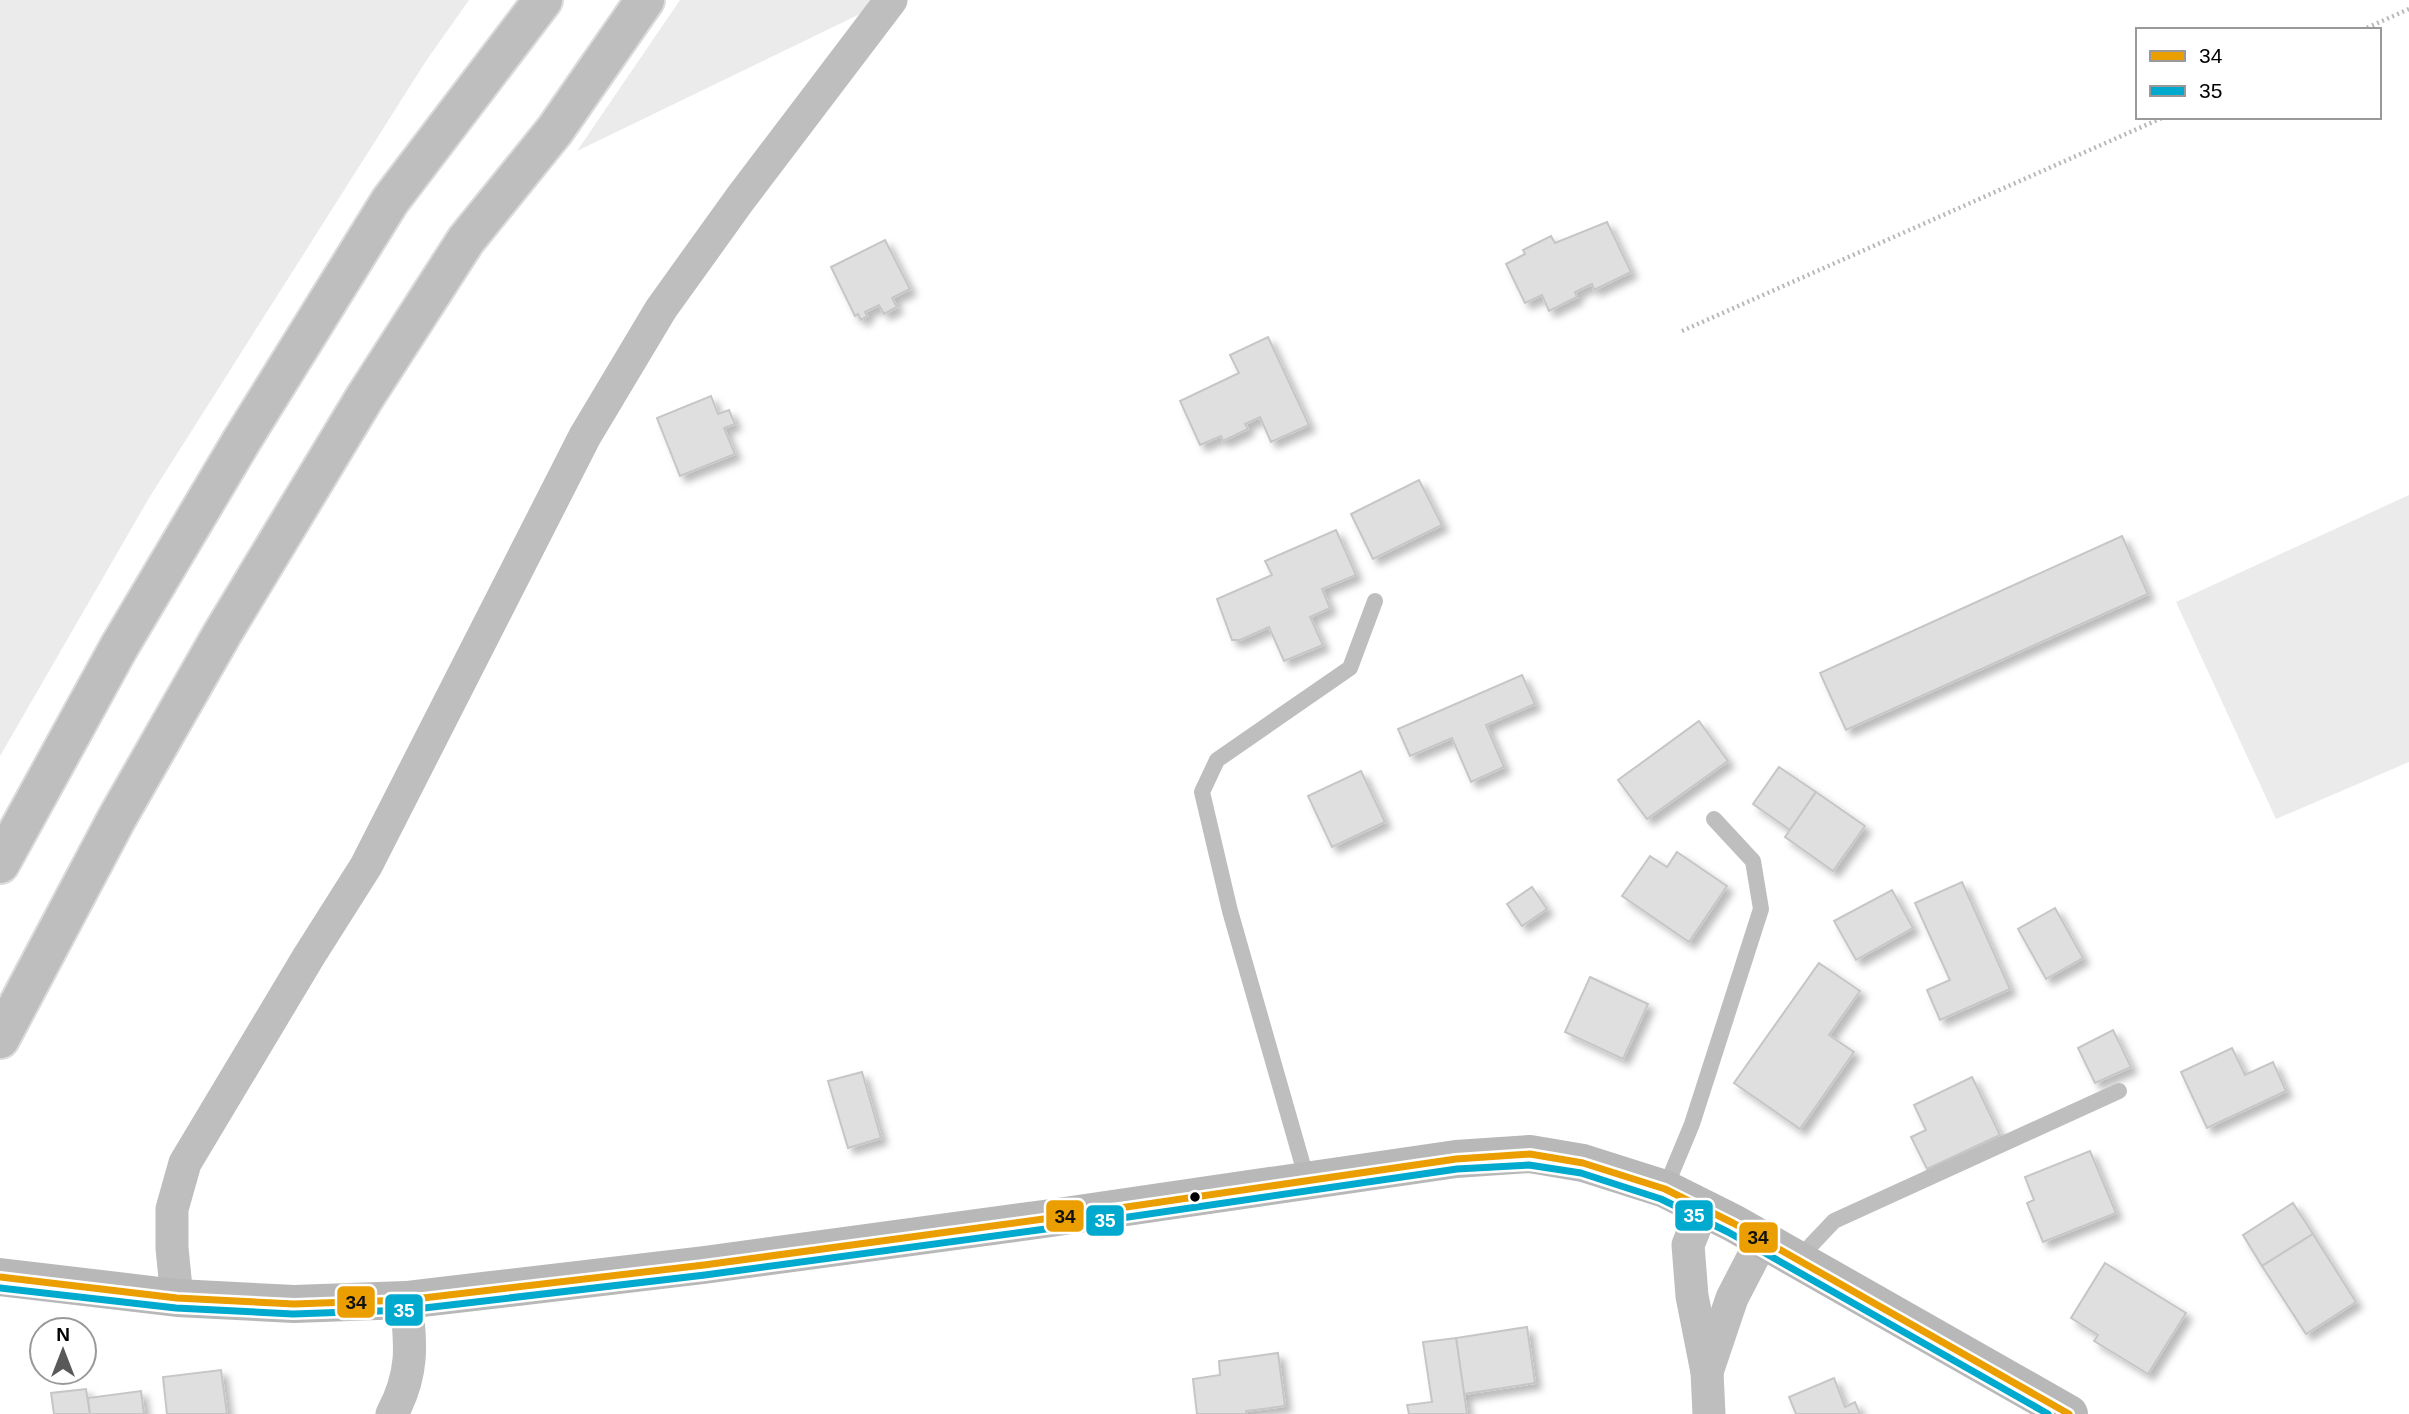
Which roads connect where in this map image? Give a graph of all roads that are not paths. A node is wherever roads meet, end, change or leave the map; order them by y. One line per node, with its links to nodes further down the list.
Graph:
1 (543, 0): 6 (highway)
2 (645, 0): 7 (highway)
3 (891, 0): 15 (street)
4 (1375, 601): 9 (lane)
5 (1714, 819): 10 (lane)
6 (0, 864)
7 (0, 1039)
8 (2119, 1091): 13 (lane)
9 (1307, 1180): 10 (street); 16 (street)
10 (1665, 1189): 11 (street)
11 (1703, 1208): 12 (street); 17 (street)
12 (1762, 1240): 13 (street); 17 (street)
13 (1797, 1260): 20 (street)
14 (18, 1280): 15 (street)
15 (177, 1298): 16 (street)
16 (406, 1300): 18 (street)
17 (1707, 1372): 19 (street)
18 (392, 1414)
19 (1709, 1414)
20 (2069, 1414)

